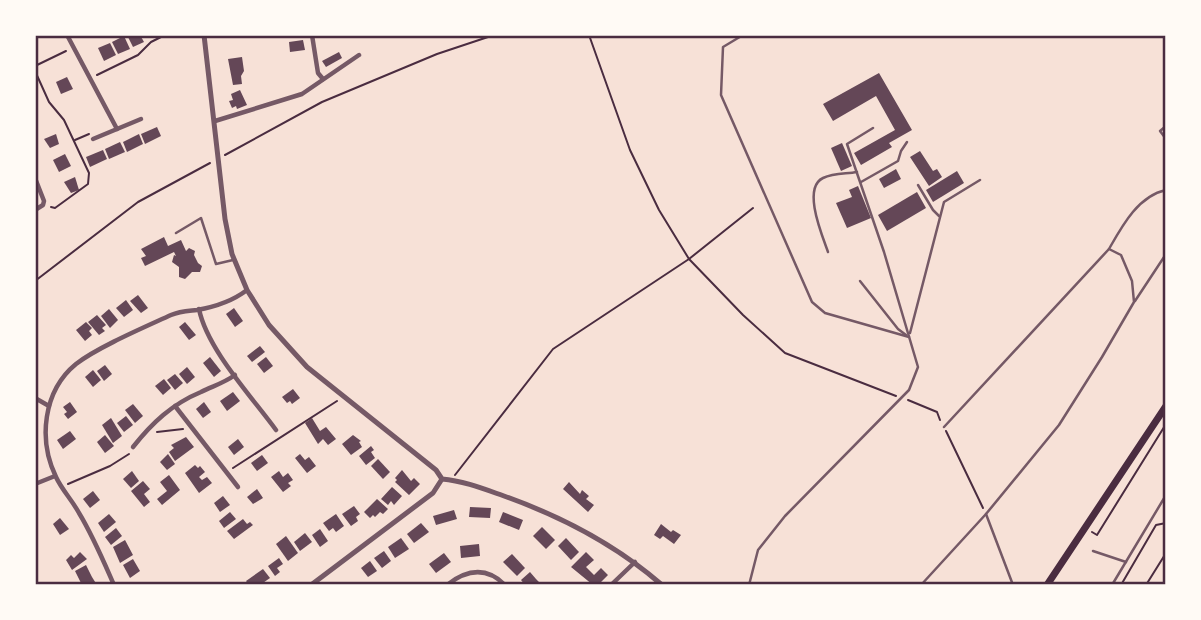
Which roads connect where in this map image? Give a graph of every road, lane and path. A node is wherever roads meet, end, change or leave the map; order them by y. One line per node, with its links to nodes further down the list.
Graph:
1 (67, 35): 8 (street)
2 (165, 35): 12 (path)
3 (204, 35): 15 (street)
4 (312, 35): 13 (street)
5 (494, 35): 23 (path)
6 (589, 35): 40 (path)
7 (743, 35): 46 (lane)
8 (73, 48): 10 (path); 12 (street)
9 (359, 55): 13 (street)
10 (35, 66)
11 (35, 71): 21 (path)
12 (89, 78): 18 (street)
13 (323, 79): 15 (street)
14 (141, 119): 18 (street)
15 (215, 121): 39 (street)
16 (1166, 126): 19 (lane)
17 (873, 128): 25 (lane)
18 (117, 129): 20 (street)
19 (1166, 138)
20 (93, 139): 21 (path)
21 (74, 140): 31 (path)
22 (907, 142): 28 (lane)
23 (224, 155)
24 (212, 162): 41 (path)
25 (857, 172): 28 (lane); 37 (lane)
26 (35, 178): 31 (street)
27 (980, 180): 34 (lane)
28 (861, 182): 46 (lane)
29 (918, 185): 34 (lane)
30 (1166, 190): 36 (lane)
31 (43, 205): 33 (street)
32 (753, 208): 40 (path)
33 (35, 210)
34 (939, 216): 46 (lane)
35 (176, 233): 39 (lane)
36 (1110, 249): 44 (lane); 56 (lane)
37 (828, 251)
38 (1166, 254): 44 (lane)
39 (234, 260): 43 (street)
40 (689, 260): 50 (path); 63 (path)
41 (35, 281)
42 (860, 281): 46 (lane)
43 (247, 290): 45 (street); 48 (street)
44 (1134, 302): 68 (lane)
45 (199, 309): 47 (street); 51 (street)
46 (909, 337): 50 (lane)
47 (235, 375): 52 (street); 57 (street)
48 (343, 397): 60 (path); 62 (street)
49 (35, 398): 51 (street)
50 (901, 398): 56 (path); 82 (lane)
51 (49, 406): 61 (street)
52 (175, 406): 55 (street); 58 (street)
53 (1166, 406): 70 (main road)
54 (1166, 424): 70 (path)
55 (193, 428): 58 (path); 60 (street)
56 (944, 428): 68 (path)
57 (276, 430)
58 (142, 435): 59 (street)
59 (133, 447): 65 (path)
60 (226, 472): 66 (street)
61 (55, 476): 64 (street); 65 (street)
62 (442, 479): 63 (street); 77 (street)
63 (451, 480): 73 (street)
64 (35, 484)
65 (61, 487): 76 (street)
66 (238, 487)
67 (1166, 495): 74 (lane)
68 (986, 514): 83 (lane); 84 (lane)
69 (1166, 523): 87 (path)
70 (1086, 527): 85 (main road)
71 (1093, 551): 74 (lane)
72 (1166, 553): 88 (path)
73 (635, 562): 80 (street); 81 (street)
74 (1127, 562): 86 (lane)
75 (1166, 580): 89 (lane)
76 (114, 585)
77 (311, 585)
78 (447, 585): 79 (street)
79 (505, 585)
80 (611, 585)
81 (662, 585)
82 (749, 585)
83 (920, 585)
84 (1013, 585)
85 (1047, 585)
86 (1112, 585)
87 (1121, 585)
88 (1146, 585)
89 (1164, 585)

